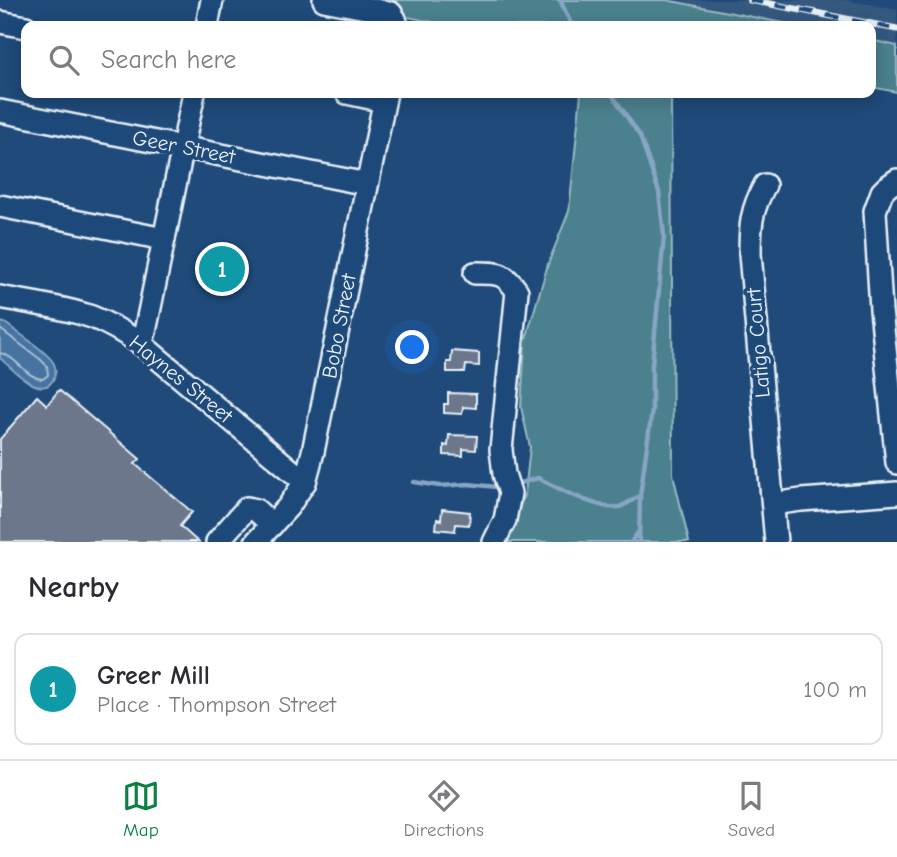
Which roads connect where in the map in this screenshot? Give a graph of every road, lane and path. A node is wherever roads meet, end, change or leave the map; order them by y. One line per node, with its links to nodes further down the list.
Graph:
1 (212, 0): 4 (street)
2 (324, 0): 3 (street)
3 (394, 20)
4 (208, 21)
5 (0, 22): 6 (street)
6 (21, 26)
7 (193, 98): 10 (street)
8 (385, 98): 12 (street, Bobo Street)
9 (0, 111): 10 (street, Geer Street)
10 (183, 147): 12 (street, Geer Street); 15 (street)
11 (897, 180): 19 (street)
12 (367, 184): 20 (street, Bobo Street)
13 (765, 185): 22 (street, Latigo Court)
14 (0, 206): 15 (street)
15 (164, 239): 18 (street)
16 (475, 273): 26 (street)
17 (0, 297): 18 (street, Haynes Street)
18 (141, 344): 20 (street, Haynes Street)
19 (897, 463)
20 (305, 482): 23 (street, Bobo Street)
21 (897, 493): 22 (street)
22 (773, 504): 27 (street, Latigo Court)
23 (272, 525): 24 (street); 25 (street, Bobo Street)
24 (217, 542)
25 (256, 542)
26 (495, 542)
27 (776, 542)

